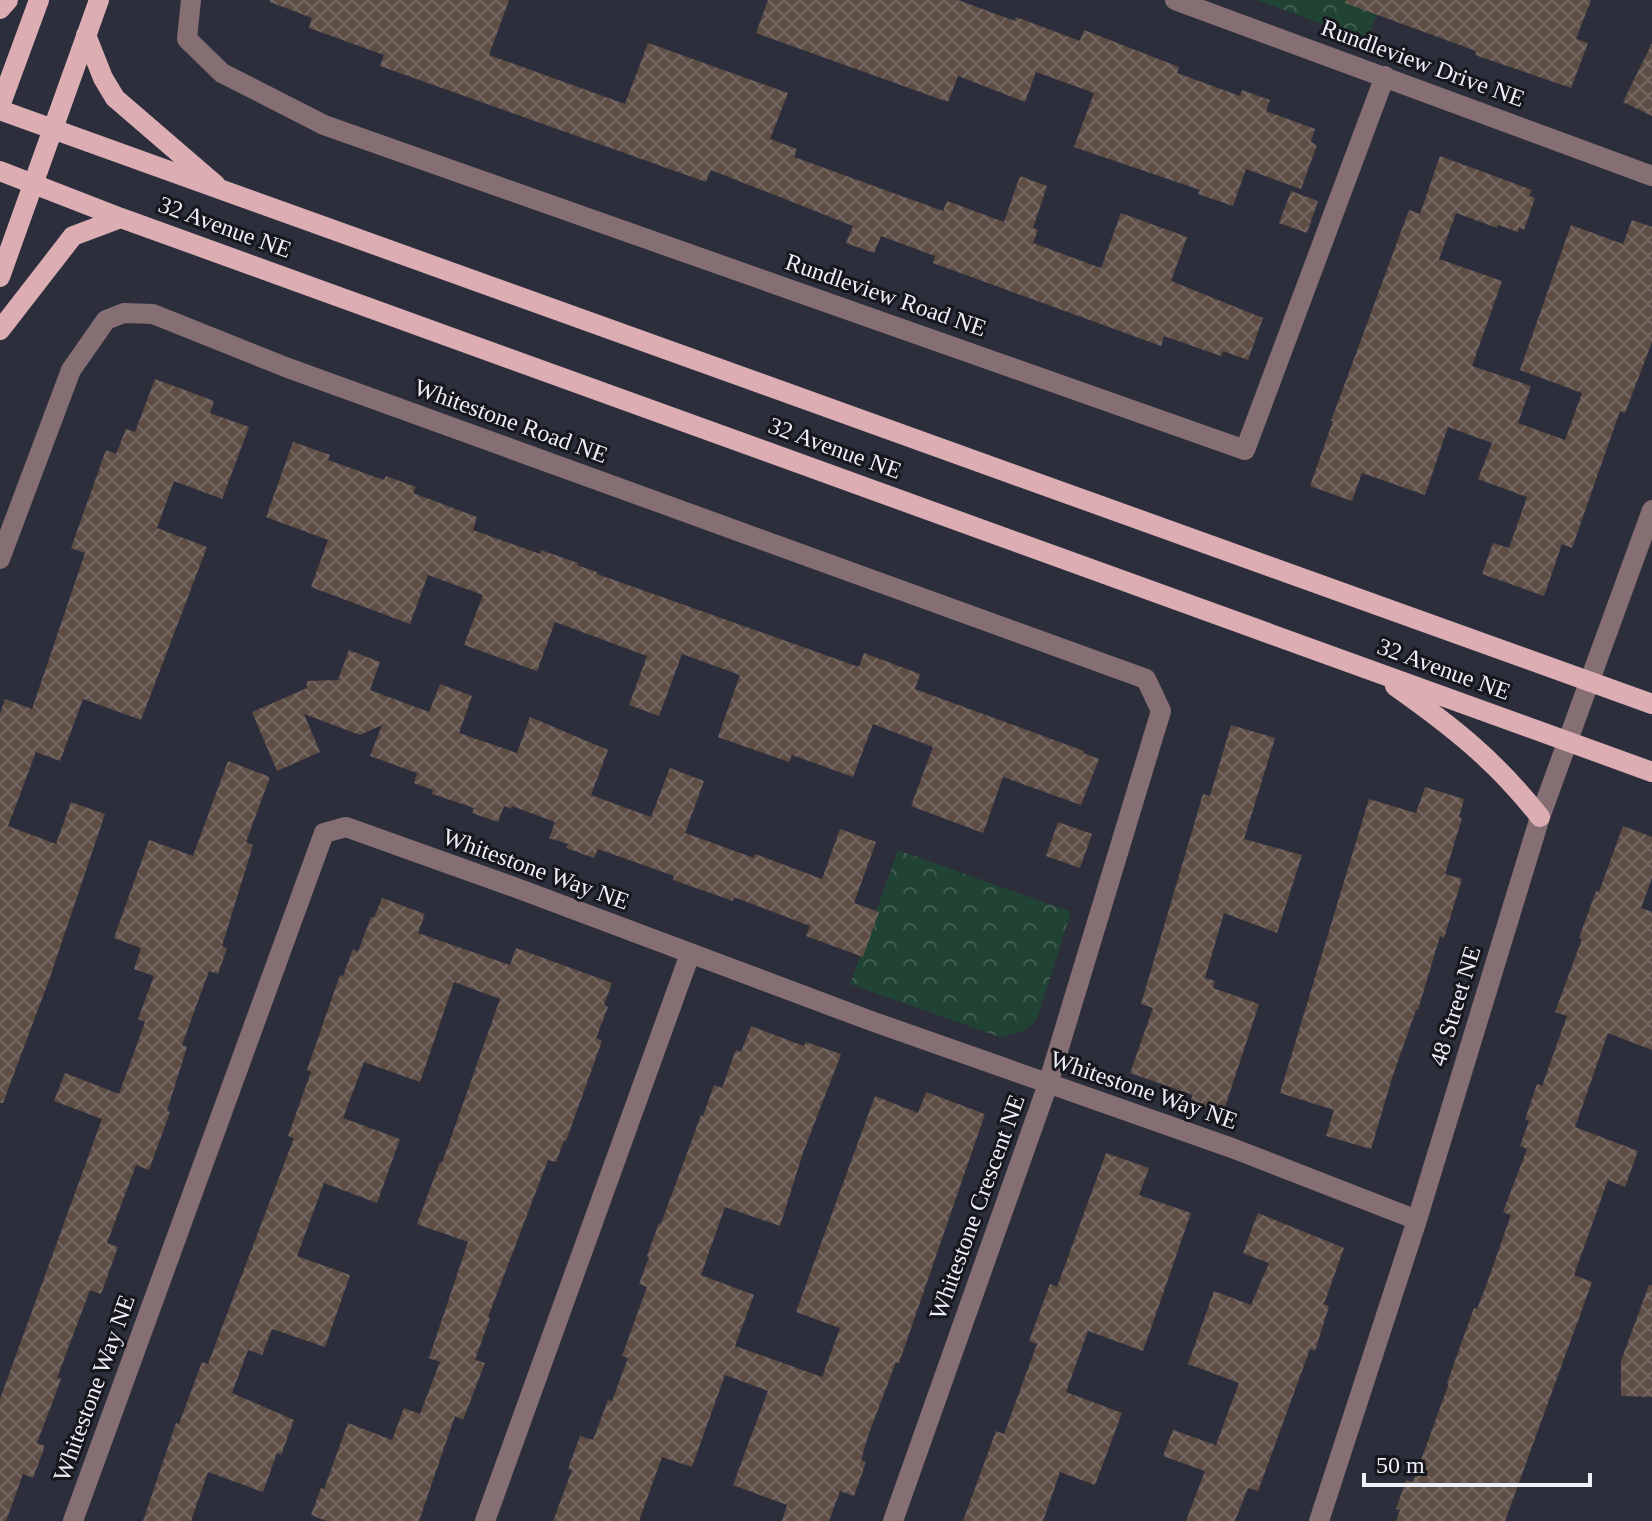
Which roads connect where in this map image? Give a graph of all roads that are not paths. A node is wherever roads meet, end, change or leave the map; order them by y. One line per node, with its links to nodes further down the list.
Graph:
1 (8, 0): 6 (main road)
2 (39, 0): 9 (main road)
3 (99, 0): 7 (main road)
4 (191, 0): 8 (street, Rundleview Road NE)
5 (1175, 0): 8 (street, Rundleview Drive NE)
6 (0, 9)
7 (86, 35): 10 (main road); 14 (main road)
8 (1385, 76): 12 (street, Rundleview Drive NE)
9 (0, 108): 10 (main road, 32 Avenue NE)
10 (53, 131): 13 (main road); 14 (main road, 32 Avenue NE)
11 (0, 171): 13 (main road, 32 Avenue NE)
12 (1652, 176)
13 (34, 184): 15 (main road, 32 Avenue NE); 16 (main road)
14 (224, 193): 22 (main road, 32 Avenue NE)
15 (121, 218): 17 (main road); 20 (main road, 32 Avenue NE)
16 (0, 277)
17 (0, 330)
18 (1652, 510): 22 (street, 48 Street NE)
19 (0, 559): 21 (street, Whitestone Road NE)
20 (1372, 670): 24 (main road, 32 Avenue NE); 26 (main road)
21 (1146, 679): 28 (street, Whitestone Crescent NE)
22 (1590, 681): 23 (main road, 32 Avenue NE); 24 (street, 48 Street NE)
23 (1652, 704)
24 (1569, 742): 25 (main road, 32 Avenue NE); 26 (street, 48 Street NE)
25 (1652, 772)
26 (1540, 817): 29 (street, 48 Street NE)
27 (690, 954): 28 (street, Whitestone Way NE); 30 (street, Whitestone Way NE); 31 (street)
28 (1048, 1084): 29 (street, Whitestone Way NE); 32 (street, Whitestone Crescent NE)
29 (1417, 1220): 33 (street, 48 Street NE)
30 (73, 1521)
31 (485, 1521)
32 (893, 1521)
33 (1319, 1521)

